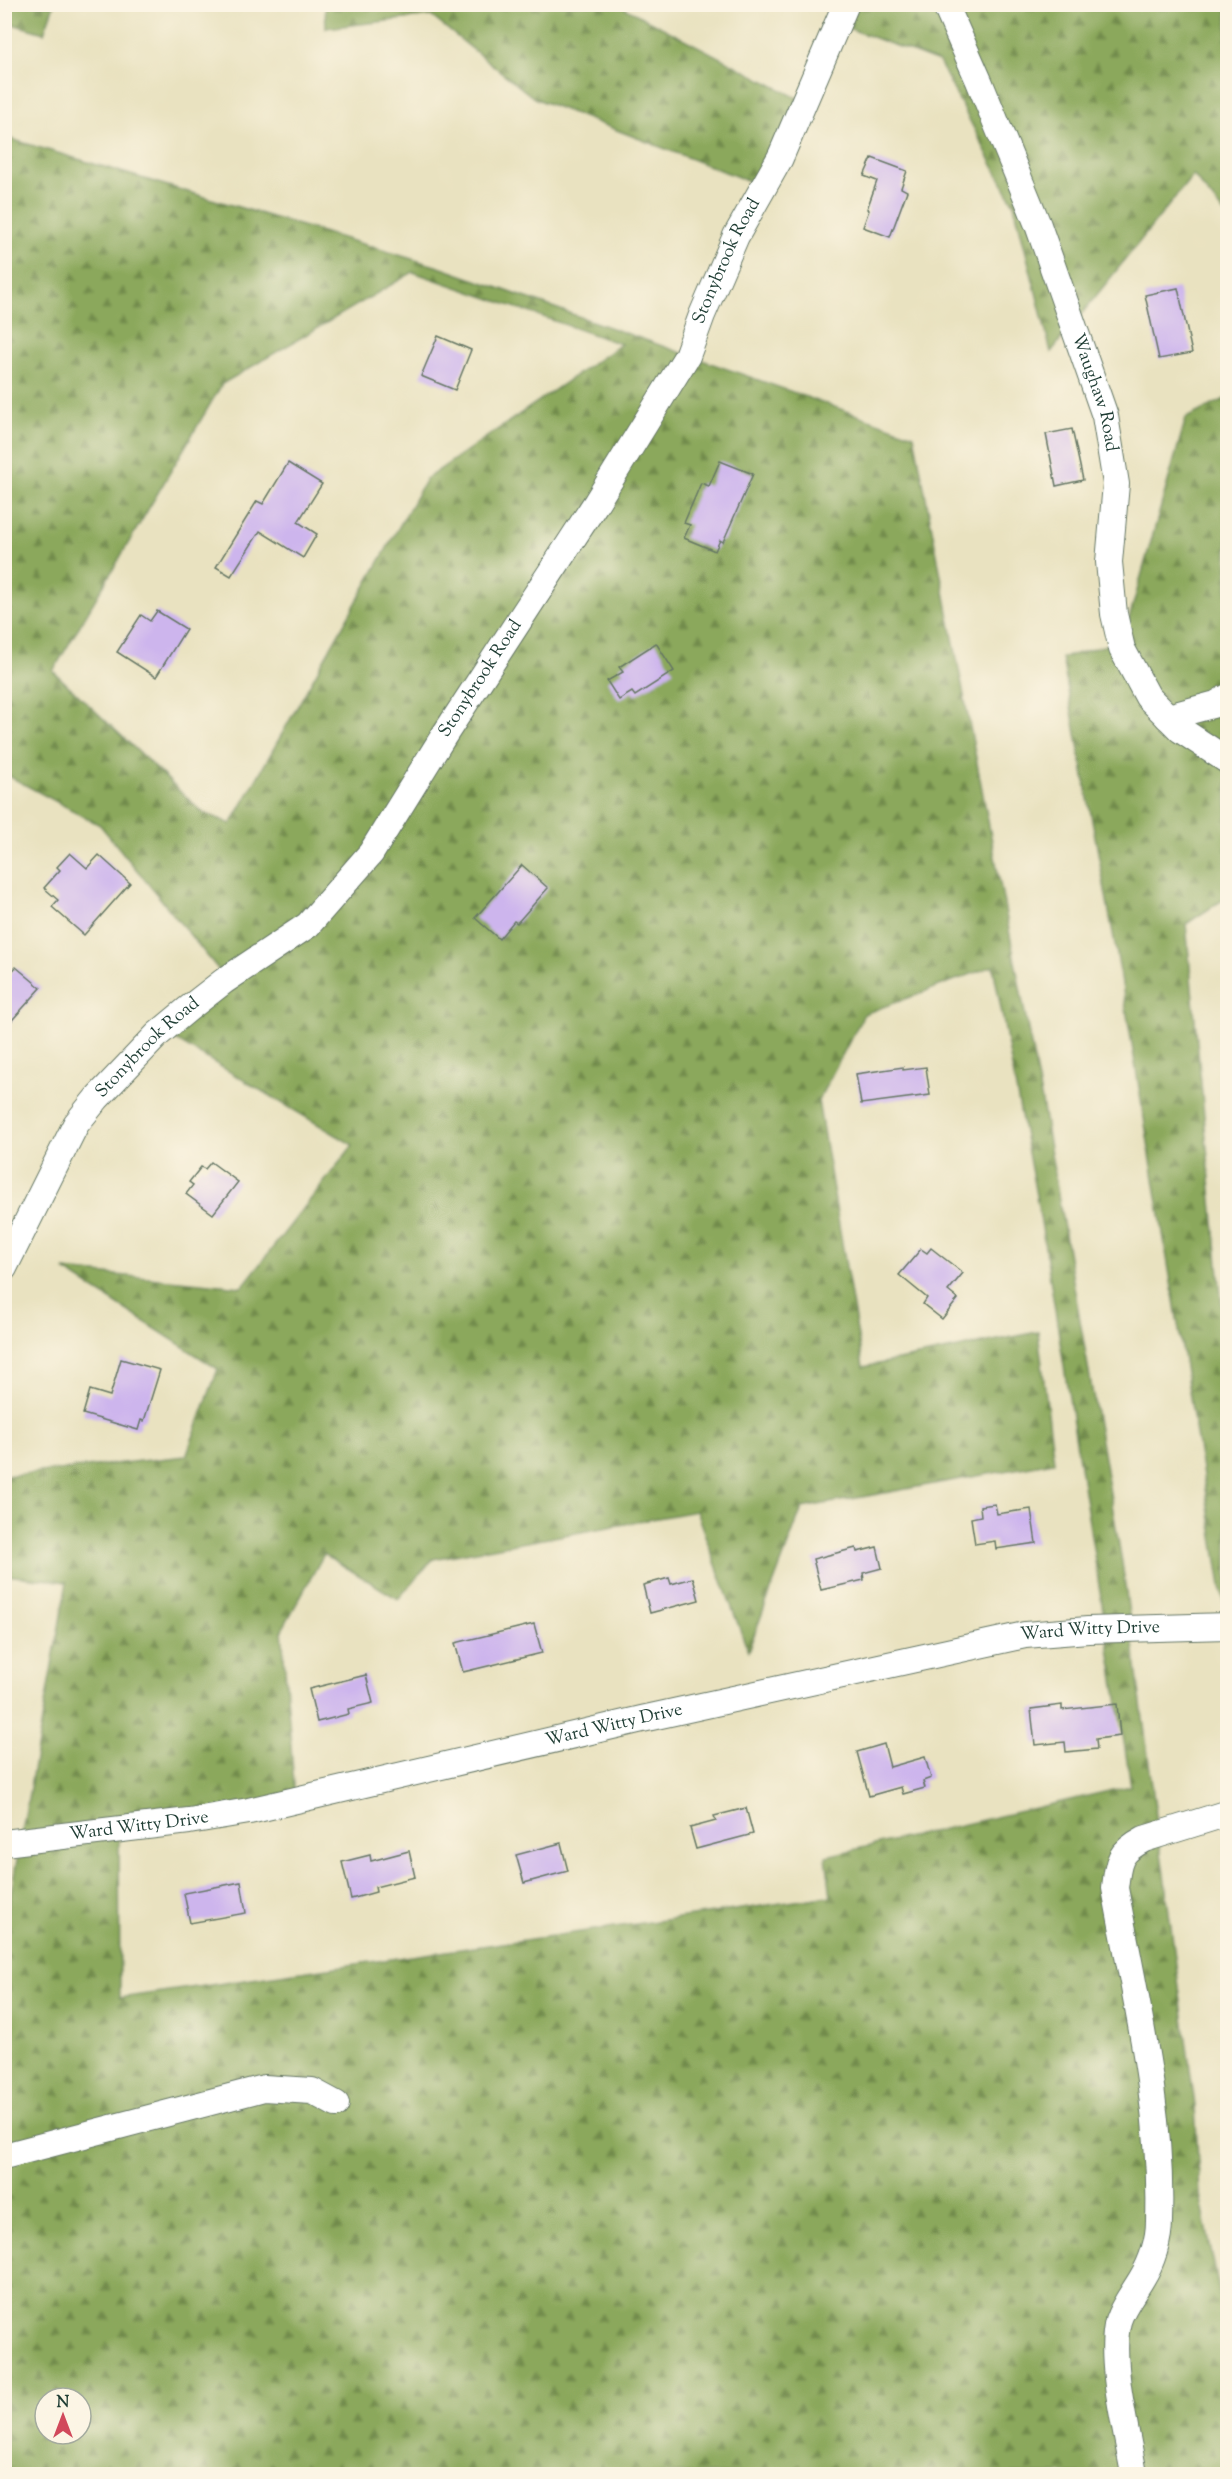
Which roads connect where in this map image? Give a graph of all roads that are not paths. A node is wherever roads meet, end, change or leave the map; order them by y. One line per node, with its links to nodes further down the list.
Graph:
1 (846, 4): 6 (street, Stonybrook Road)
2 (945, 4): 4 (street, Waughaw Road)
3 (1227, 697): 4 (street)
4 (1168, 717): 5 (street, Waughaw Road)
5 (1227, 761)
6 (4, 1268)
7 (1227, 1626): 9 (street, Ward Witty Drive)
8 (1227, 1813): 12 (street)
9 (4, 1843)
10 (336, 2104): 11 (street)
11 (4, 2156)
12 (1134, 2475)

